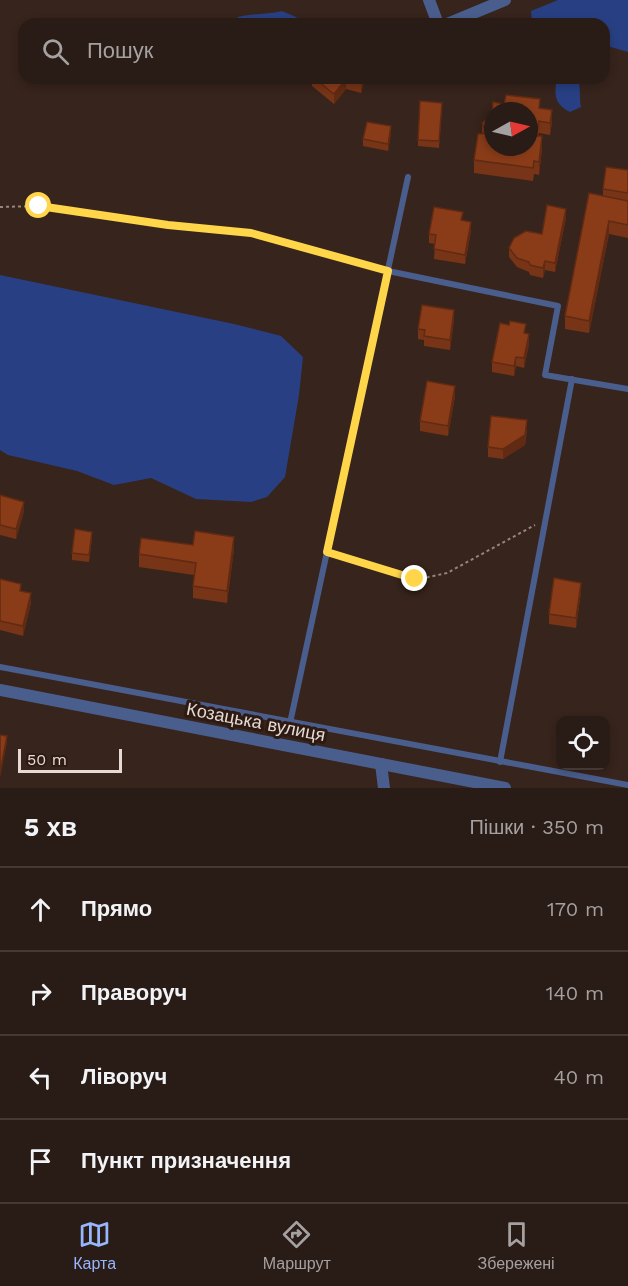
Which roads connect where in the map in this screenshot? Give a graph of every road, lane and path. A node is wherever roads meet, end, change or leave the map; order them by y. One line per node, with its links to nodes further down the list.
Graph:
1 (429, 0): 3 (street)
2 (505, 0): 4 (street)
3 (436, 18)
4 (462, 18)
5 (408, 177): 7 (lane)
6 (0, 207): 7 (path)
7 (388, 271): 8 (lane); 11 (lane)
8 (572, 379): 9 (lane); 10 (lane)
9 (628, 389)
10 (545, 519): 11 (path); 15 (lane)
11 (327, 552): 14 (lane)
12 (0, 667): 14 (lane)
13 (0, 690): 16 (street, Козацька вулиця)
14 (290, 723): 15 (lane)
15 (500, 762): 17 (lane)
16 (381, 764): 18 (street); 19 (street, Козацька вулиця)
17 (628, 785)
18 (384, 788)
19 (504, 788)

